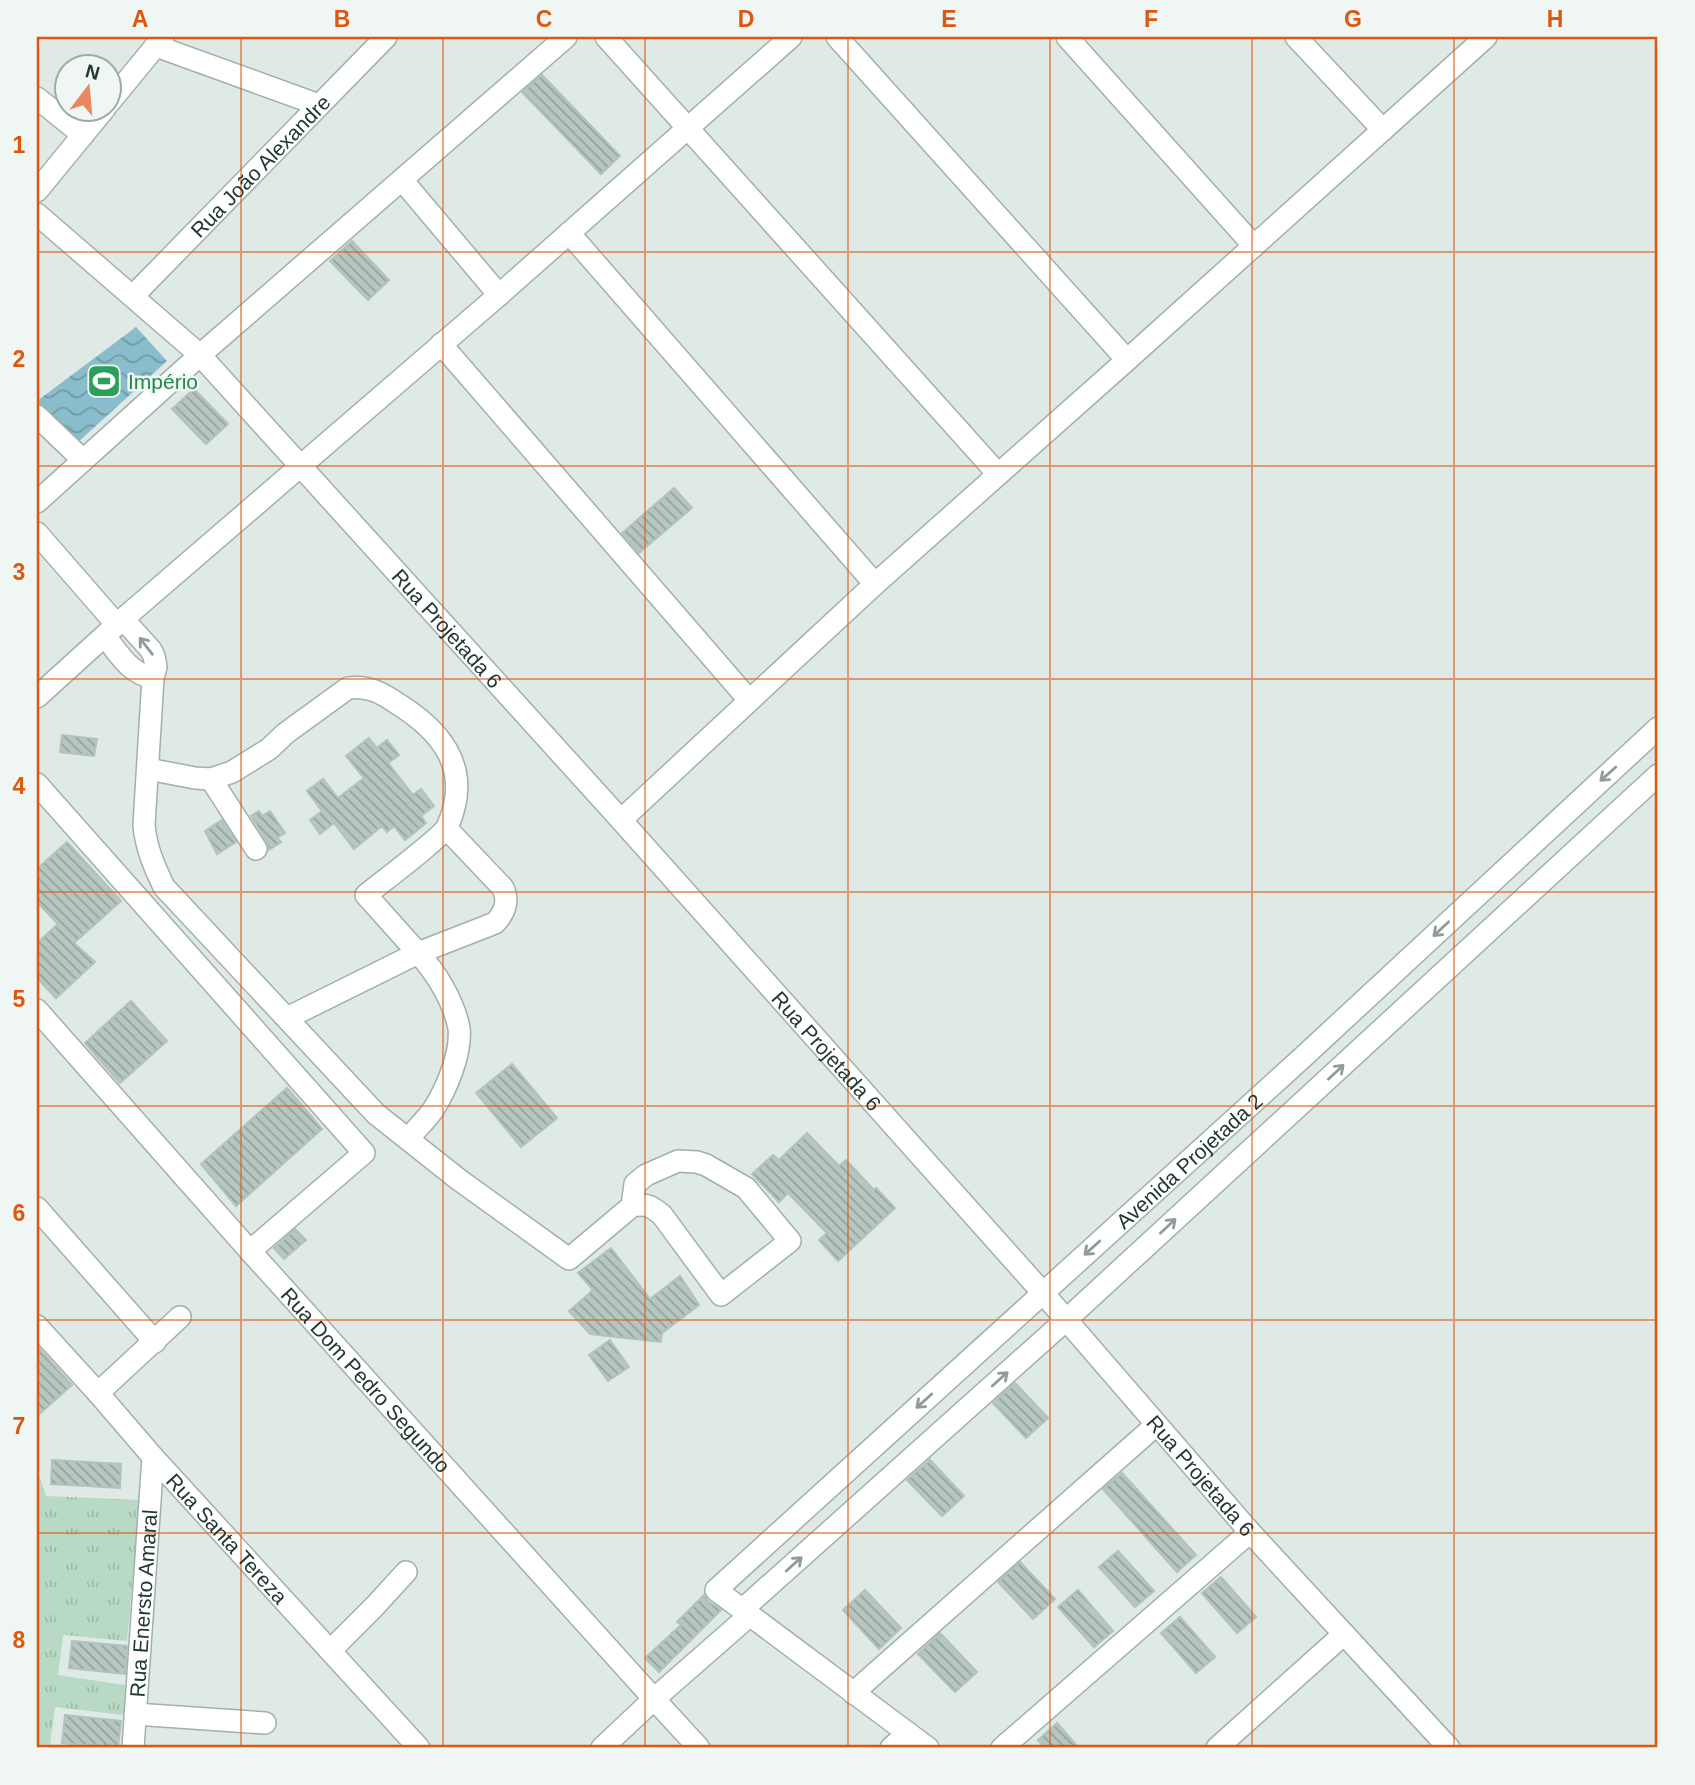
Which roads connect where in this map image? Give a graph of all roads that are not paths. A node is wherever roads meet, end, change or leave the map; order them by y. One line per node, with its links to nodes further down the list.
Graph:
1 (386, 37): 12 (street, Rua João Alexandre)
2 (566, 37): 17 (street)
3 (606, 37): 14 (street)
4 (792, 37): 14 (street)
5 (837, 37): 26 (street)
6 (1067, 37): 21 (street)
7 (1296, 37): 15 (street)
8 (1486, 37): 15 (street)
9 (159, 42): 10 (street); 12 (street)
10 (122, 87)
11 (37, 98): 16 (street)
12 (319, 106): 23 (street, Rua João Alexandre)
13 (94, 122): 16 (street)
14 (687, 128): 20 (street); 30 (street)
15 (1383, 130): 21 (street)
16 (83, 135): 18 (street)
17 (402, 180): 22 (street); 25 (street)
18 (37, 191)
19 (37, 214): 23 (street, Rua Projetada 6)
20 (569, 233): 22 (street); 33 (street)
21 (1254, 246): 26 (street)
22 (499, 295): 24 (street)
23 (133, 296): 25 (street, Rua Projetada 6)
24 (441, 344): 29 (street); 36 (street)
25 (200, 355): 28 (street); 29 (street, Rua Projetada 6)
26 (1128, 360): 30 (street)
27 (37, 416): 28 (street)
28 (83, 460): 31 (street)
29 (299, 466): 34 (street); 42 (street, Rua Projetada 6)
30 (998, 474): 33 (street)
31 (37, 502)
32 (37, 533): 34 (street)
33 (875, 584): 36 (street)
34 (115, 627): 35 (street); 38 (street)
35 (37, 697)
36 (749, 700): 42 (street)
37 (1658, 728): 52 (street, Avenida Projetada 2, one-way to 52)
38 (148, 769): 40 (street); 47 (street)
39 (1658, 775): 54 (street, Avenida Projetada 2, one-way to 39)
40 (211, 779): 43 (street); 44 (street)
41 (37, 784): 51 (street)
42 (621, 820): 52 (street, Rua Projetada 6)
43 (447, 829): 45 (street); 45 (street)
44 (256, 849)
45 (418, 953): 47 (street); 48 (street)
46 (37, 1010): 51 (street, Rua Dom Pedro Segundo)
47 (287, 1018): 48 (street)
48 (408, 1139): 49 (street)
49 (632, 1206): 49 (street)
50 (37, 1208): 56 (street)
51 (250, 1251): 66 (street, Rua Dom Pedro Segundo)
52 (1043, 1293): 54 (street, Rua Projetada 6); 62 (street, Avenida Projetada 2, one-way to 62)
53 (180, 1317): 56 (street)
54 (1066, 1320): 58 (street, Rua Projetada 6); 62 (street, Avenida Projetada 2, one-way to 54)
55 (37, 1326): 57 (street, Rua Santa Tereza)
56 (155, 1342): 57 (street)
57 (99, 1394): 59 (street, Rua Santa Tereza)
58 (1156, 1425): 60 (street, Rua Projetada 6); 65 (street)
59 (153, 1457): 64 (street, Rua Santa Tereza); 67 (street, Rua Enersto Amaral)
60 (1250, 1532): 63 (street, Rua Projetada 6); 77 (street)
61 (406, 1572): 64 (street)
62 (747, 1612): 65 (street); 66 (street, Avenida Projetada 2)
63 (1343, 1634): 70 (street, Rua Projetada 6); 78 (street)
64 (331, 1650): 72 (street, Rua Santa Tereza)
65 (853, 1693): 69 (street)
66 (654, 1699): 73 (street, Avenida Projetada 2); 74 (street, Rua Dom Pedro Segundo)
67 (135, 1714): 68 (street); 71 (street, Rua Enersto Amaral)
68 (265, 1723)
69 (908, 1733): 75 (street); 76 (street)
70 (1438, 1745)
71 (133, 1748)
72 (419, 1748)
73 (602, 1748)
74 (699, 1748)
75 (891, 1748)
76 (928, 1748)
77 (1002, 1748)
78 (1217, 1748)

